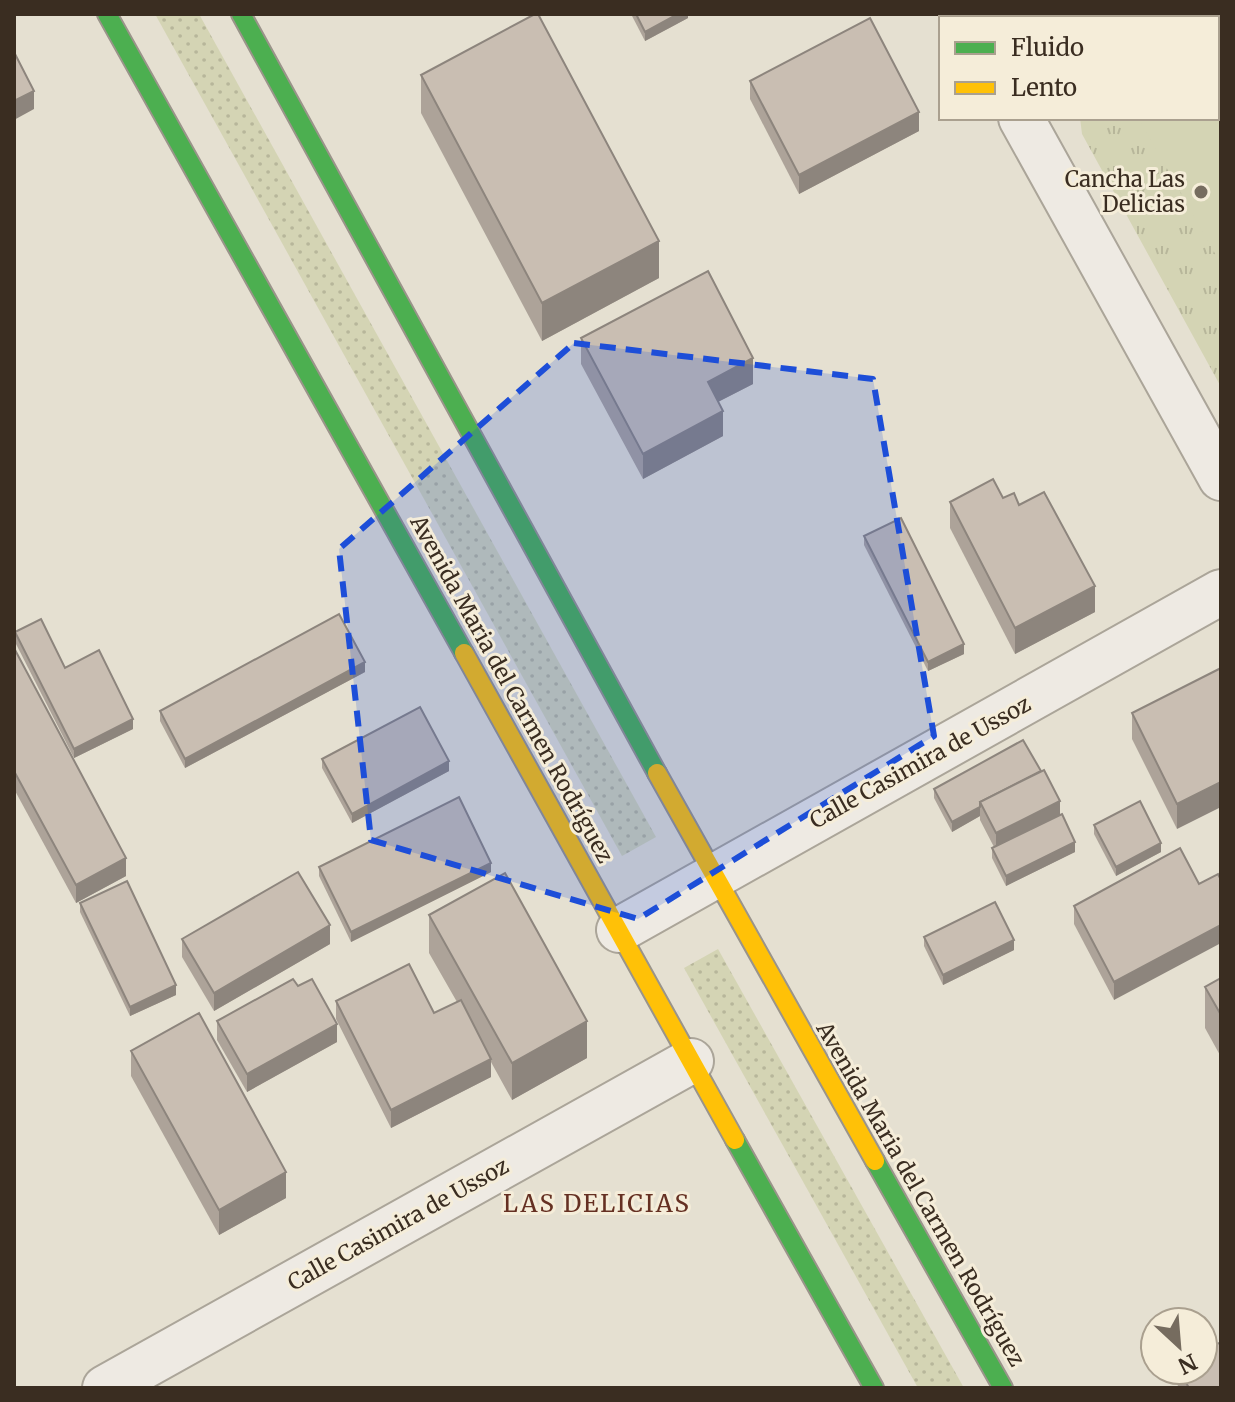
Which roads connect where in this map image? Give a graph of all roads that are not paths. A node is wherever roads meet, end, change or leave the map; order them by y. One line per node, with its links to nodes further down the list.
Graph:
1 (107, 14): 7 (street, Avenida Maria del Carmen Rodríguez)
2 (241, 14): 6 (street, Avenida Maria del Carmen Rodríguez)
3 (1022, 120): 4 (street)
4 (1221, 478)
5 (1221, 592): 6 (street, Calle Casimira de Ussoz)
6 (714, 877): 7 (street, Calle Casimira de Ussoz); 11 (street, Avenida Maria del Carmen Rodríguez)
7 (619, 930): 8 (street, Avenida Maria del Carmen Rodríguez)
8 (691, 1061): 9 (street, Calle Casimira de Ussoz); 10 (street, Avenida Maria del Carmen Rodríguez)
9 (105, 1388)
10 (874, 1388)
11 (1003, 1388)

